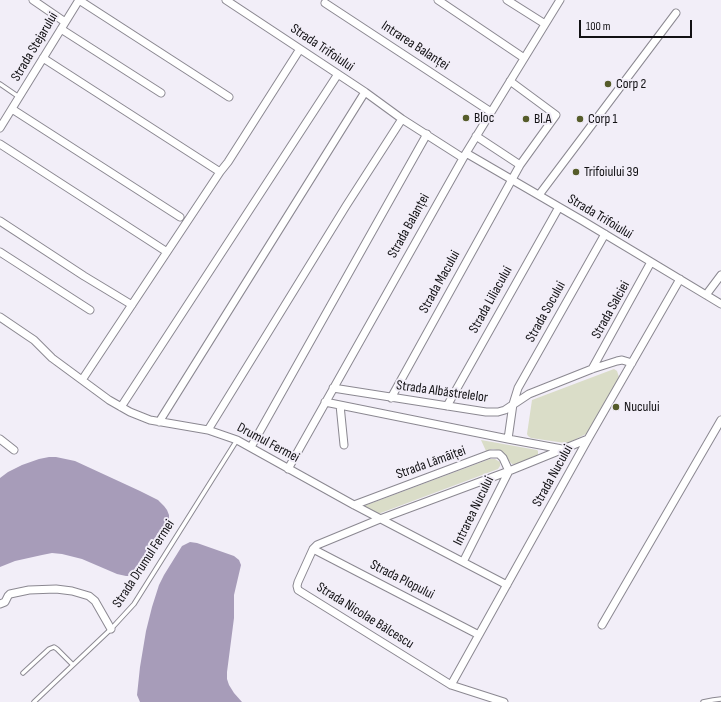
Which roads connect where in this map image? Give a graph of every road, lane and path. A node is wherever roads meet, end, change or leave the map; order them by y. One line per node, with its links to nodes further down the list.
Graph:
1 (33, 0): 9 (street)
2 (79, 0): 9 (street, Strada Stejarului); 21 (street)
3 (226, 0): 12 (street, Strada Trifoiului)
4 (438, 0): 14 (street)
5 (507, 0): 10 (street)
6 (560, 0): 10 (street, Strada Balanței)
7 (325, 2): 23 (street, Intrarea Balanței)
8 (676, 13): 33 (street)
9 (65, 22): 11 (street, Strada Stejarului)
10 (545, 24): 14 (street, Strada Balanței)
11 (61, 29): 13 (street, Strada Stejarului); 19 (street)
12 (300, 49): 15 (street, Strada Trifoiului); 31 (street)
13 (43, 58): 20 (street, Strada Stejarului); 31 (street)
14 (524, 58): 16 (street, Strada Balanței)
15 (338, 74): 18 (street, Strada Trifoiului); 57 (street)
16 (510, 82): 23 (street, Strada Balanței); 30 (street, Strada Macului)
17 (0, 84): 20 (lane)
18 (365, 92): 24 (street, Strada Trifoiului); 59 (street)
19 (161, 93)
20 (19, 97): 22 (street, Strada Stejarului)
21 (229, 97)
22 (12, 109): 25 (street, Strada Stejarului); 35 (street)
23 (491, 112): 27 (street, Strada Balanței)
24 (402, 119): 26 (street, Strada Trifoiului); 60 (street)
25 (0, 128)
26 (427, 134): 29 (street, Strada Trifoiului); 66 (street)
27 (476, 136): 29 (street, Strada Balanței); 30 (street)
28 (0, 144): 39 (street)
29 (464, 155): 32 (street, Strada Trifoiului); 51 (street, Strada Balanței)
30 (520, 165): 32 (street, Strada Macului)
31 (220, 172): 39 (street)
32 (512, 179): 33 (street, Strada Trifoiului); 52 (street, Strada Macului)
33 (539, 195): 34 (street, Strada Trifoiului)
34 (559, 207): 37 (street, Strada Trifoiului); 56 (street, Strada Liliacului)
35 (180, 217)
36 (0, 221): 45 (street)
37 (605, 234): 40 (street, Strada Trifoiului); 54 (street, Strada Socului)
38 (0, 252): 46 (street)
39 (167, 252): 45 (street)
40 (651, 262): 42 (street, Strada Trifoiului); 49 (street, Strada Salciei)
41 (721, 275): 43 (street)
42 (680, 279): 43 (street, Strada Trifoiului); 48 (street, Strada Nucului)
43 (706, 295): 44 (street, Strada Trifoiului)
44 (721, 304)
45 (132, 305): 50 (street)
46 (90, 310)
47 (1, 319): 50 (street, Drumul Fermei)
48 (632, 363): 49 (street, Strada Albăstrelelor); 63 (street, Strada Nucului)
49 (592, 370): 54 (street, Strada Albăstrelelor)
50 (82, 380): 57 (street, Drumul Fermei)
51 (333, 388): 52 (street, Strada Albăstrelelor); 53 (street, Strada Balanței)
52 (391, 398): 56 (street, Strada Albăstrelelor)
53 (325, 402): 55 (street); 69 (street, Strada Balanței)
54 (513, 404): 56 (street, Strada Albăstrelelor); 62 (street, Strada Socului)
55 (340, 405): 62 (street); 65 (street)
56 (447, 406)
57 (121, 407): 59 (street, Drumul Fermei)
58 (721, 420): 77 (street)
59 (159, 422): 60 (street, Drumul Fermei)
60 (208, 430): 64 (street, Drumul Fermei)
61 (0, 439): 68 (street)
62 (508, 439): 67 (street)
63 (588, 439): 67 (street); 75 (street, Strada Nucului)
64 (237, 440): 66 (street, Drumul Fermei); 78 (lane, Strada Drumul Fermei)
65 (344, 445)
66 (251, 447): 69 (street, Drumul Fermei)
67 (563, 449): 70 (street)
68 (14, 450)
69 (288, 469): 71 (street, Drumul Fermei)
70 (509, 471): 71 (street, Strada Lămâiței); 72 (street); 74 (street, Intrarea Nucului)
71 (354, 505): 72 (street, Drumul Fermei)
72 (380, 519): 73 (street); 74 (street, Drumul Fermei)
73 (313, 549): 79 (street, Strada Plopului); 82 (street, Strada Nicolae Bălcescu)
74 (463, 562): 75 (street, Drumul Fermei)
75 (507, 585): 79 (street, Strada Nucului)
76 (0, 604): 78 (street)
77 (602, 625)
78 (111, 629): 80 (lane, Strada Drumul Fermei)
79 (479, 635): 82 (street, Strada Nucului)
80 (73, 665): 81 (lane); 84 (lane, Strada Drumul Fermei)
81 (24, 673)
82 (451, 685): 85 (street, Strada Nicolae Bălcescu)
83 (721, 699): 86 (lane)
84 (34, 702)
85 (504, 702)
86 (703, 702)

